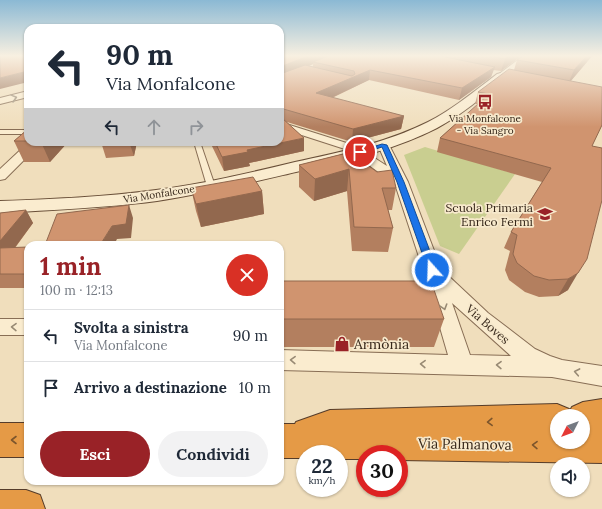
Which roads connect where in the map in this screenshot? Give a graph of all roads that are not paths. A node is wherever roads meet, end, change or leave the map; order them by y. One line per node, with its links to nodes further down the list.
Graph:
1 (497, 80): 7 (street, Via Monfalcone)
2 (24, 95): 3 (street, one-way to 2)
3 (0, 102)
4 (284, 126): 10 (street)
5 (0, 132): 6 (lane)
6 (24, 132)
7 (384, 145): 10 (street, Via Monfalcone); 12 (street, Via Boves)
8 (32, 146): 11 (street)
9 (198, 146): 13 (lane)
10 (360, 152): 12 (street); 13 (street, Via Monfalcone)
11 (0, 176)
12 (401, 182): 15 (street, Via Boves)
13 (212, 186): 14 (street, Via Monfalcone)
14 (0, 208)
15 (432, 270): 19 (street, Via Boves, one-way to 19); 20 (street, Via Boves)
16 (0, 326): 17 (street, one-way to 16)
17 (24, 327)
18 (284, 360): 19 (street, one-way to 18)
19 (462, 365): 20 (street, one-way to 19)
20 (552, 367): 21 (street, one-way to 20)
21 (602, 376)
22 (602, 414): 23 (highway)
23 (590, 417)
24 (550, 420): 27 (highway, one-way to 27)
25 (0, 440): 26 (highway, one-way to 25)
26 (24, 440)
27 (284, 441)
28 (284, 441): 29 (highway, Via Palmanova, one-way to 28)
29 (602, 446)
30 (0, 509): 31 (highway)
31 (26, 509)

